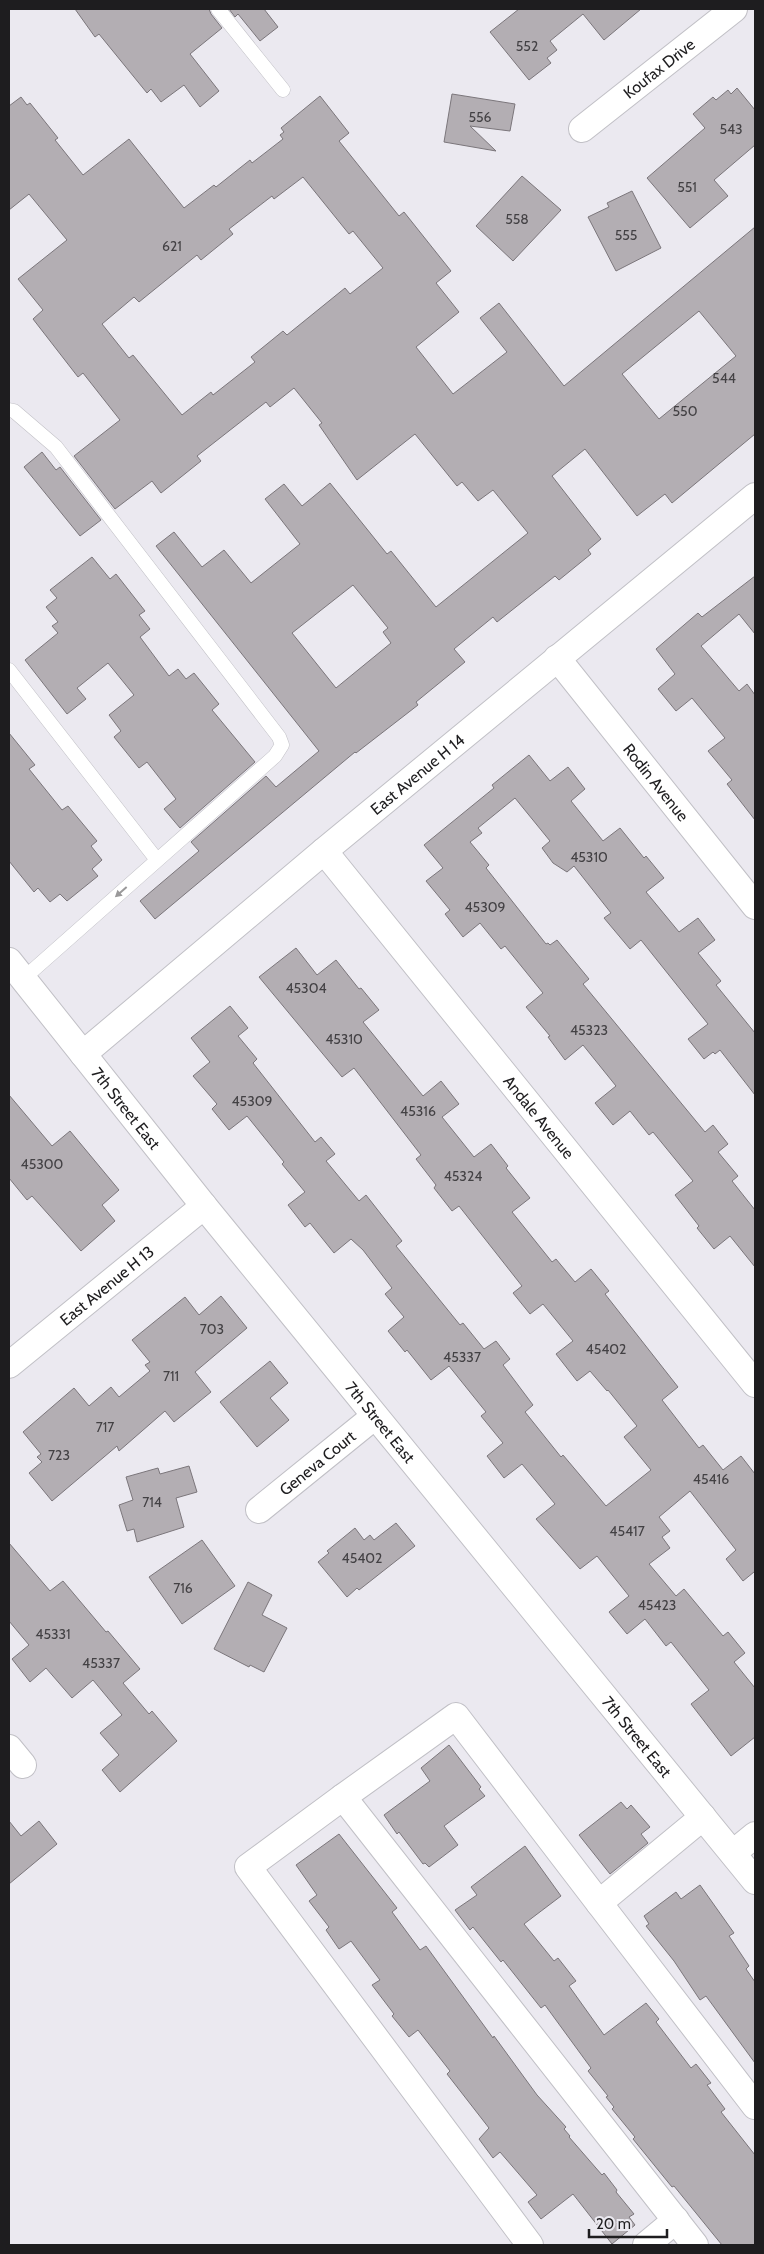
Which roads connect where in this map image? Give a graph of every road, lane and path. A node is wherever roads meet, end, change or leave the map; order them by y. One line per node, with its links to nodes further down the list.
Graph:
1 (218, 9): 3 (lane)
2 (734, 9): 4 (street, Koufax Drive)
3 (284, 90)
4 (582, 129)
5 (9, 410): 10 (lane)
6 (755, 496): 7 (street, East Avenue H 14)
7 (557, 658): 9 (street, East Avenue H 14); 11 (street, Rodin Avenue)
8 (9, 670): 10 (lane)
9 (324, 851): 13 (street, East Avenue H 14); 16 (street, Andale Avenue)
10 (157, 860): 12 (lane, one-way to 12)
11 (755, 906)
12 (16, 970): 13 (street, 7th Street East)
13 (83, 1054): 14 (street, 7th Street East)
14 (204, 1206): 15 (street, East Avenue H 13); 17 (street, 7th Street East)
15 (9, 1365)
16 (755, 1384)
17 (375, 1416): 18 (street, Geneva Court); 20 (street, 7th Street East)
18 (258, 1510)
19 (343, 1797): 24 (street); 26 (street); 27 (street)
20 (703, 1817): 22 (street, 7th Street East); 24 (street)
21 (755, 1835): 22 (street)
22 (733, 1853): 23 (street, 7th Street East)
23 (755, 1881)
24 (599, 1903): 25 (street)
25 (755, 2106)
26 (676, 2220): 28 (street); 29 (street)
27 (530, 2245)
28 (646, 2245)
29 (695, 2245)

